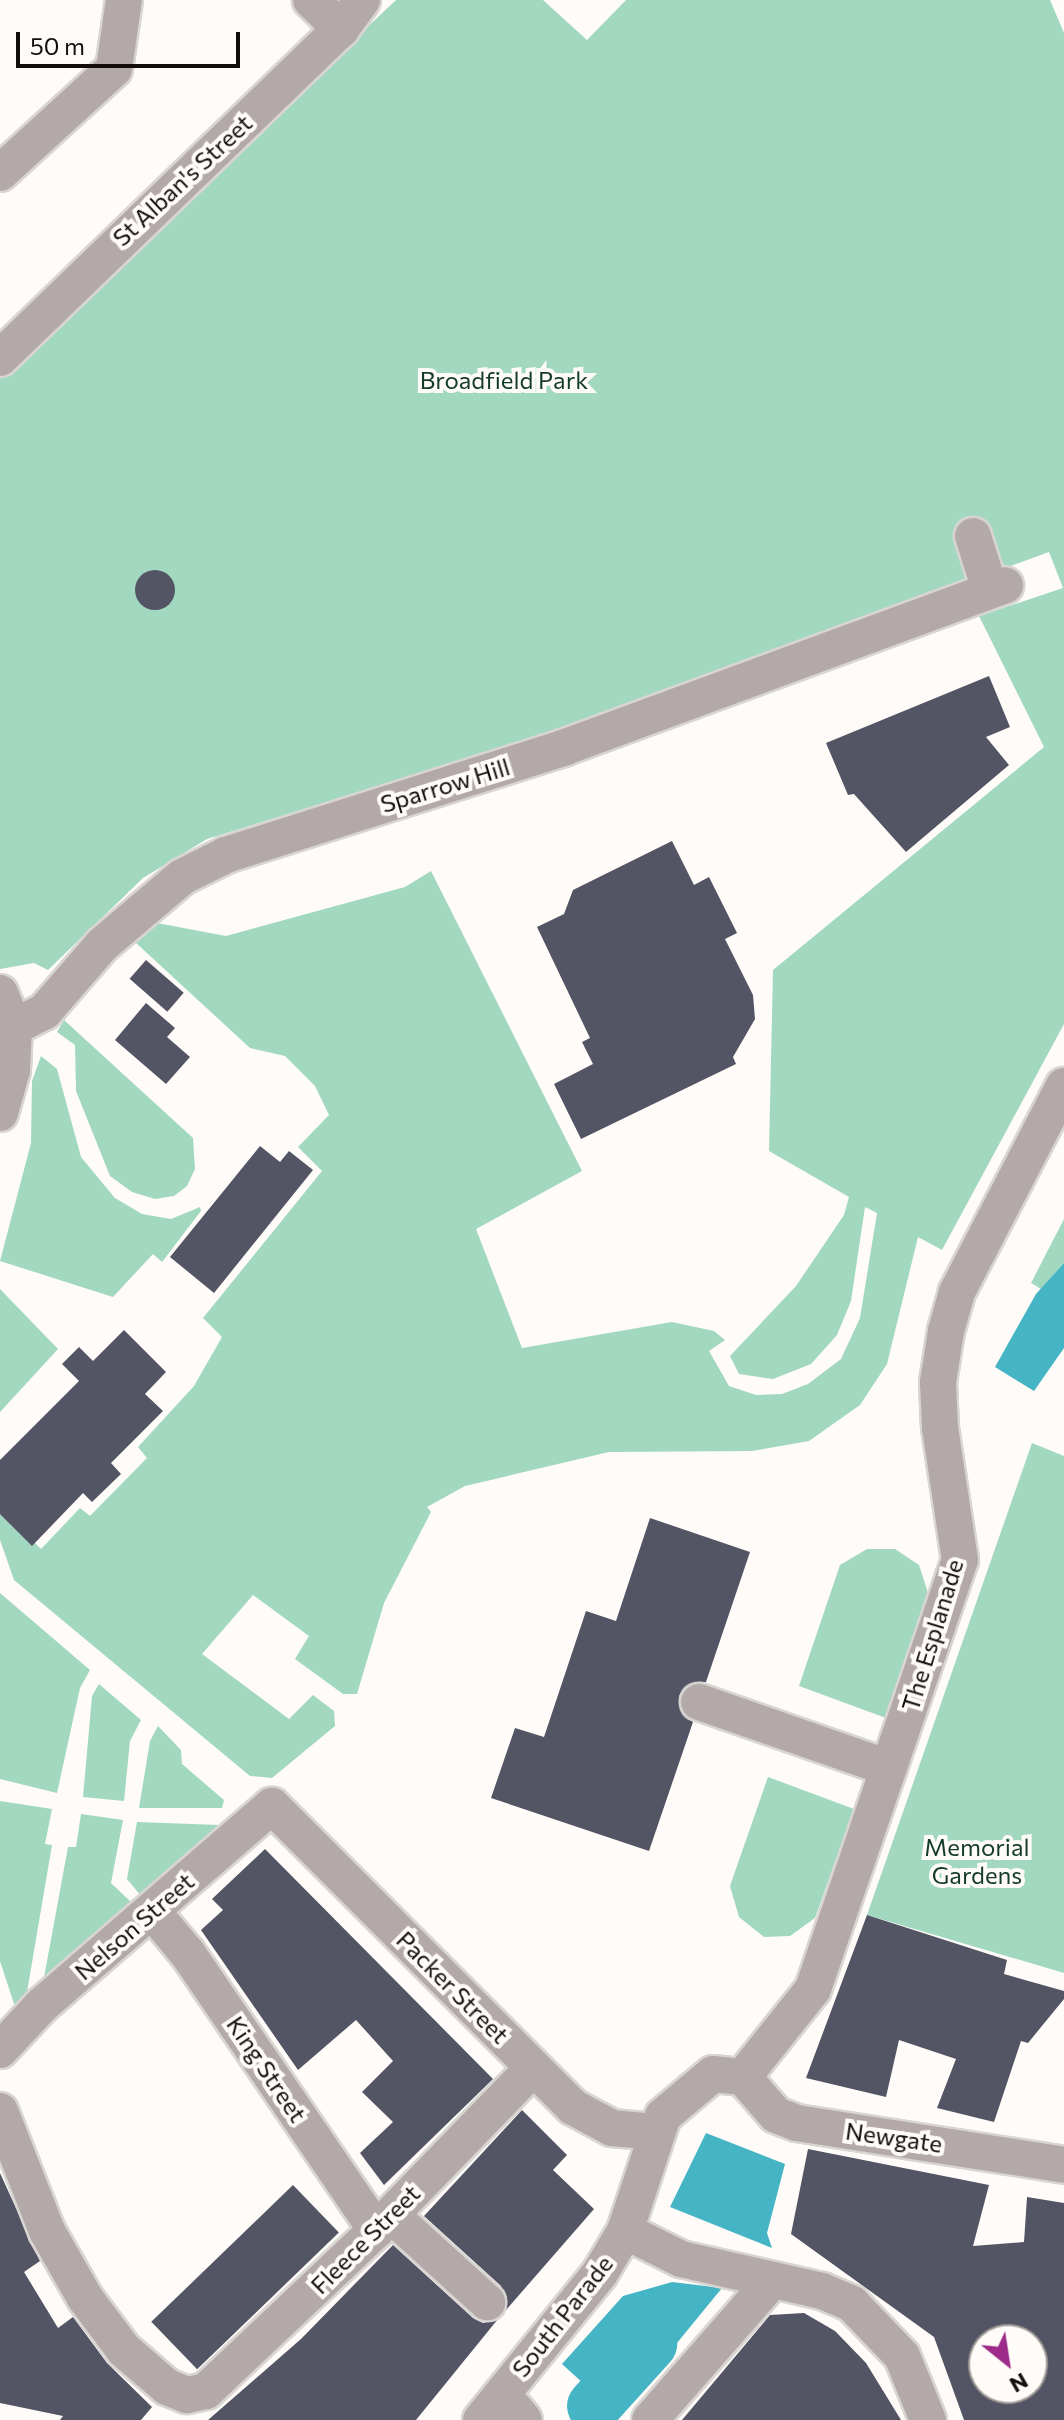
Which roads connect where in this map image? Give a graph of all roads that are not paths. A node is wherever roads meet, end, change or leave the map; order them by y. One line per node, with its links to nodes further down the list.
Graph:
1 (124, 0): 5 (street)
2 (311, 0): 4 (street)
3 (362, 0): 4 (street, St Alban's Street)
4 (341, 29): 6 (street, St Alban's Street)
5 (0, 173)
6 (0, 358)
7 (973, 536): 9 (street, Sparrow Hill)
8 (0, 993): 9 (street)
9 (14, 1027): 11 (street)
10 (1064, 1086): 13 (street, The Esplanade)
11 (0, 1113)
12 (699, 1702): 13 (street)
13 (889, 1768): 18 (street, The Esplanade)
14 (272, 1806): 15 (street, Nelson Street); 17 (street, Packer Street)
15 (152, 1911): 16 (street, Nelson Street); 22 (street, King Street)
16 (0, 2050)
17 (533, 2068): 20 (street, Packer Street); 22 (street, Fleece Street)
18 (743, 2077): 20 (street, South Parade); 21 (street, Newgate)
19 (0, 2111): 22 (street, Fleece Street)
20 (654, 2132): 23 (street, South Parade)
21 (1064, 2165)
22 (383, 2222): 25 (street, King Street)
23 (625, 2231): 26 (street, South Parade); 28 (street)
24 (764, 2290): 27 (street)
25 (487, 2302)
26 (481, 2420)
27 (650, 2420)
28 (928, 2420)

